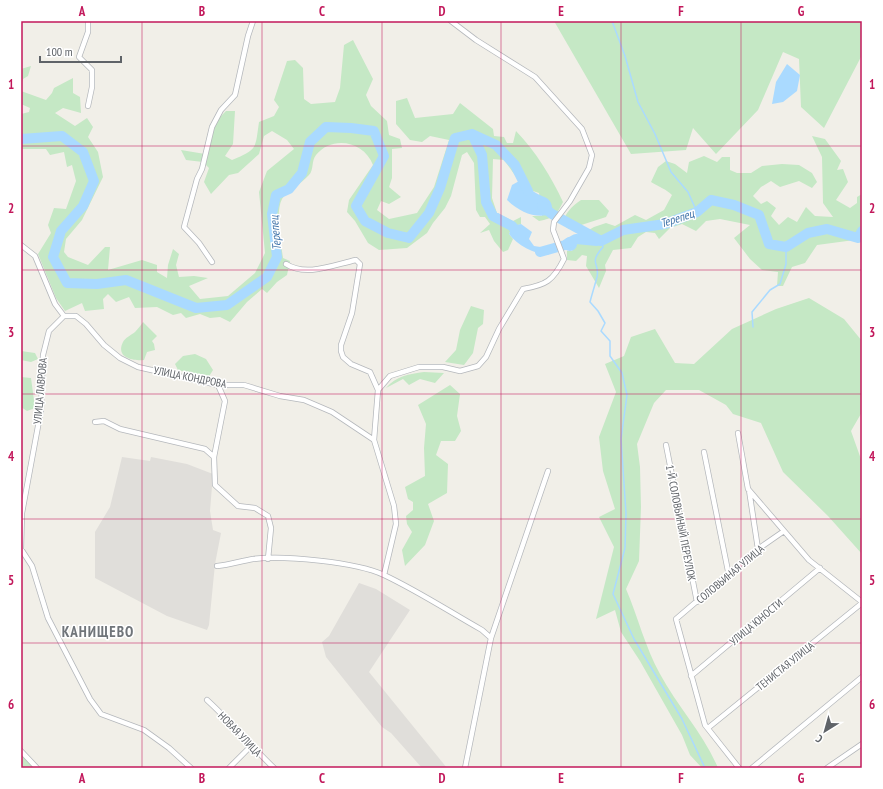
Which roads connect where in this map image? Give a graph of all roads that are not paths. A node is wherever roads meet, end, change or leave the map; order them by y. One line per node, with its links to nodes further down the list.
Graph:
1 (88, 21): 4 (street)
2 (253, 21): 6 (street)
3 (451, 21): 10 (street)
4 (88, 106)
5 (21, 245): 8 (street)
6 (212, 262)
7 (286, 264): 10 (street)
8 (64, 316): 9 (street, УЛИЦА КОНДРОВА); 37 (street, УЛИЦА ЛАВРОВА)
9 (218, 385): 13 (street, УЛИЦА КОНДРОВА); 16 (street)
10 (378, 390): 13 (street)
11 (95, 422): 16 (street)
12 (738, 433): 18 (street)
13 (374, 440): 24 (street)
14 (666, 445): 26 (street, 1-Й СОЛОВЬИНЫЙ ПЕРЕУЛОК)
15 (704, 452): 25 (street)
16 (214, 457): 21 (street)
17 (548, 471): 28 (street)
18 (748, 488): 19 (street); 20 (street)
19 (784, 531): 20 (street, СОЛОВЬИНАЯ УЛИЦА); 23 (street)
20 (758, 549): 25 (street, СОЛОВЬИНАЯ УЛИЦА)
21 (268, 559): 22 (street); 24 (street)
22 (217, 566)
23 (820, 568): 27 (street); 29 (street, УЛИЦА ЮНОСТИ)
24 (384, 575): 28 (street)
25 (729, 576): 26 (street, СОЛОВЬИНАЯ УЛИЦА)
26 (697, 602): 29 (street, СОЛОВЬИНАЯ УЛИЦА)
27 (862, 602): 32 (street, ТЕНИСТАЯ УЛИЦА)
28 (491, 638): 40 (street)
29 (691, 676): 32 (street)
30 (862, 677): 42 (street)
31 (207, 700): 34 (street, НОВАЯ УЛИЦА)
32 (708, 728): 41 (street)
33 (862, 744): 43 (street)
34 (251, 746): 38 (street); 39 (street, НОВАЯ УЛИЦА)
35 (21, 751): 36 (street)
36 (36, 768)
37 (191, 768)
38 (229, 768)
39 (274, 768)
40 (465, 768)
41 (739, 768)
42 (752, 768)
43 (827, 768)

